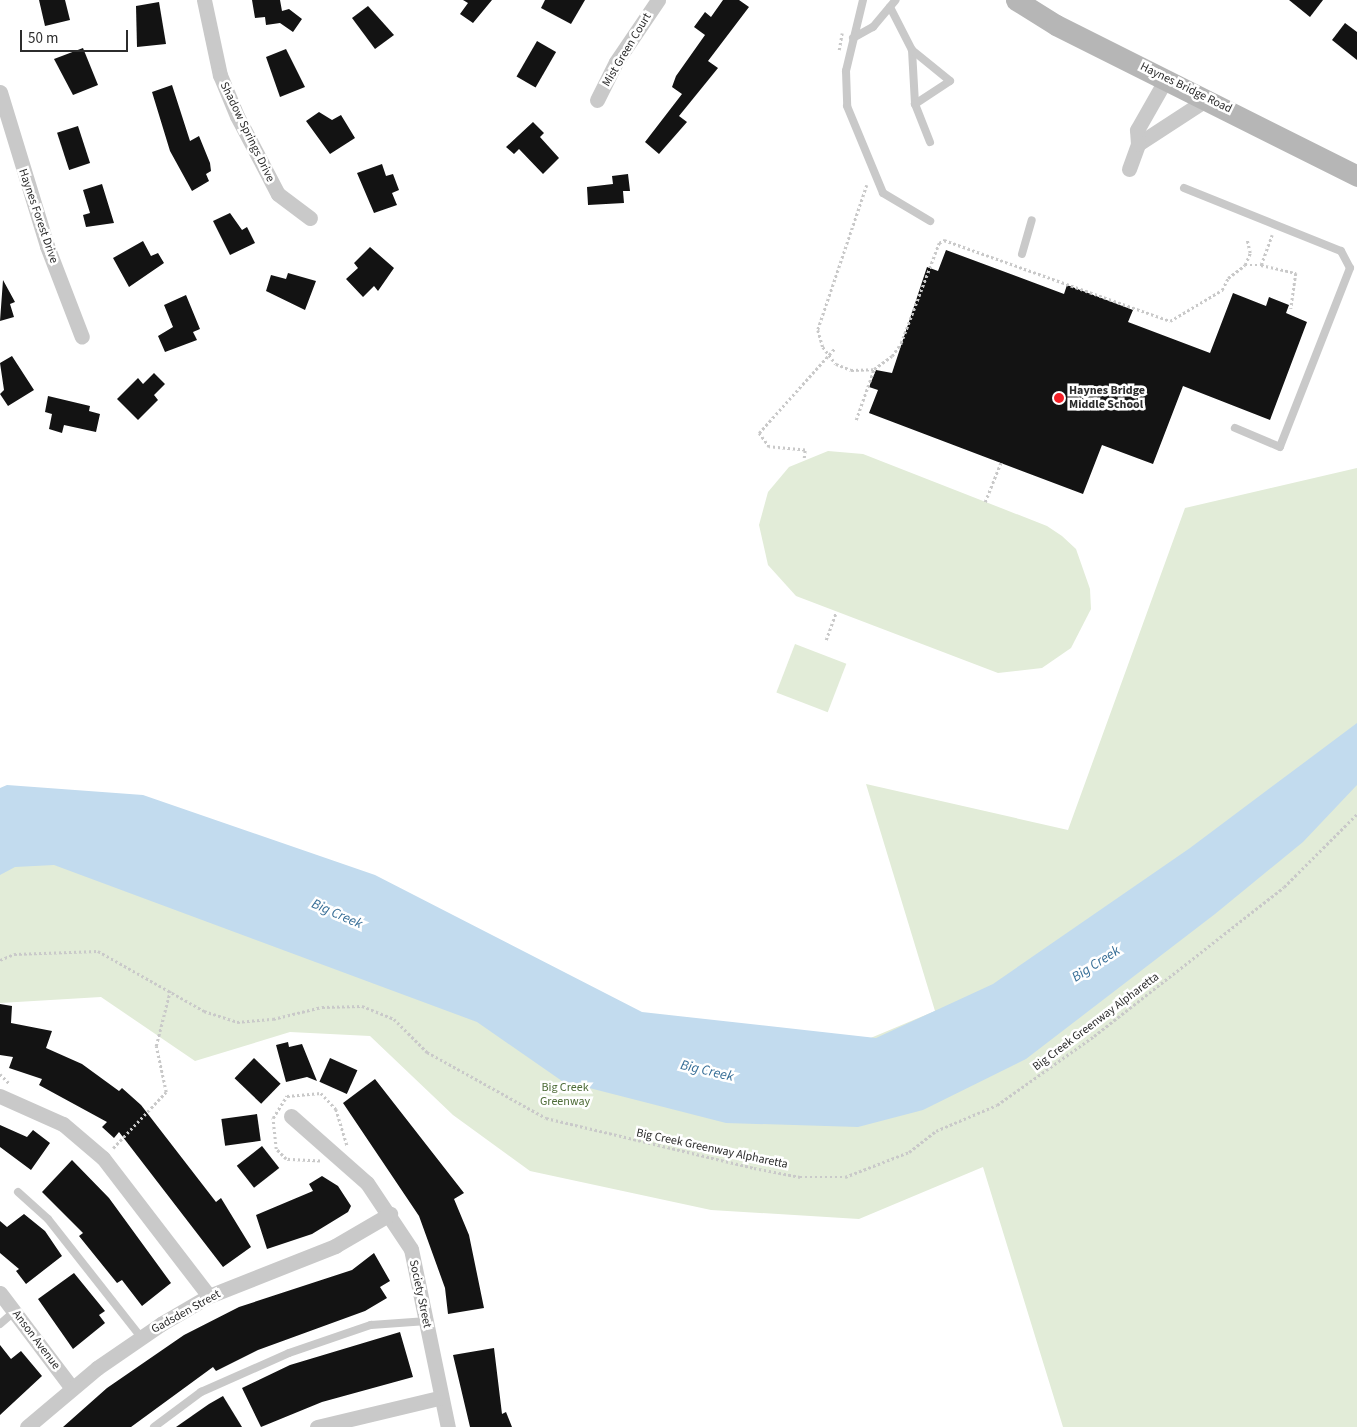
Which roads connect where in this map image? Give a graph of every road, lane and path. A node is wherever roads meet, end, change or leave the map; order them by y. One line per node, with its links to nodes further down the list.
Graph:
1 (204, 0): 22 (street, Shadow Springs Drive)
2 (658, 0): 14 (street, Mist Green Court)
3 (863, 0): 8 (lane)
4 (896, 0): 6 (lane)
5 (1016, 0): 11 (main road, Haynes Bridge Road)
6 (890, 7): 8 (lane); 9 (lane)
7 (846, 23): 10 (path)
8 (853, 38): 24 (lane)
9 (912, 50): 15 (lane); 15 (lane)
10 (838, 58)
11 (1166, 79): 13 (main road, Haynes Bridge Road); 17 (street)
12 (0, 92): 31 (street, Haynes Forest Drive)
13 (1207, 99): 17 (street); 19 (main road, Haynes Bridge Road)
14 (597, 100)
15 (915, 104): 16 (lane)
16 (930, 142)
17 (1138, 144): 18 (street)
18 (1129, 169)
19 (1357, 176)
20 (867, 178): 33 (path)
21 (1184, 188): 36 (lane)
22 (310, 218)
23 (1032, 220): 27 (lane)
24 (930, 221)
25 (1273, 232): 29 (path)
26 (1247, 240): 28 (path)
27 (1022, 254)
28 (1246, 265): 29 (path); 34 (path)
29 (1261, 265): 30 (path)
30 (1291, 309)
31 (82, 337)
32 (834, 349): 33 (path)
33 (828, 356): 34 (path); 37 (path)
34 (874, 369): 35 (path)
35 (856, 420)
36 (1235, 428)
37 (804, 458)
38 (1001, 462): 39 (path)
39 (985, 502)
40 (836, 613): 41 (path)
41 (826, 640)
42 (1357, 814): 44 (path, Big Creek Greenway Alpharetta)
43 (0, 960): 44 (path, Big Creek Greenway Alpharetta)
44 (170, 992): 49 (path)
45 (0, 1074): 46 (path)
46 (14, 1087)
47 (0, 1096): 49 (street)
48 (291, 1116): 53 (street, Society Street)
49 (109, 1151): 55 (street)
50 (353, 1152): 51 (path)
51 (327, 1161)
52 (18, 1192): 59 (lane)
53 (390, 1214): 55 (street, Gadsden Street); 57 (street, Society Street)
54 (0, 1293): 56 (street, Anson Avenue)
55 (209, 1296): 59 (street, Gadsden Street)
56 (14, 1312): 58 (lane); 60 (street, Anson Avenue)
57 (427, 1321): 61 (street, Society Street); 63 (lane)
58 (0, 1324)
59 (141, 1337): 60 (street, Gadsden Street)
60 (71, 1388): 62 (street, Gadsden Street)
61 (439, 1398): 64 (street); 65 (street, Society Street)
62 (27, 1427)
63 (154, 1427)
64 (317, 1427)
65 (448, 1427)

